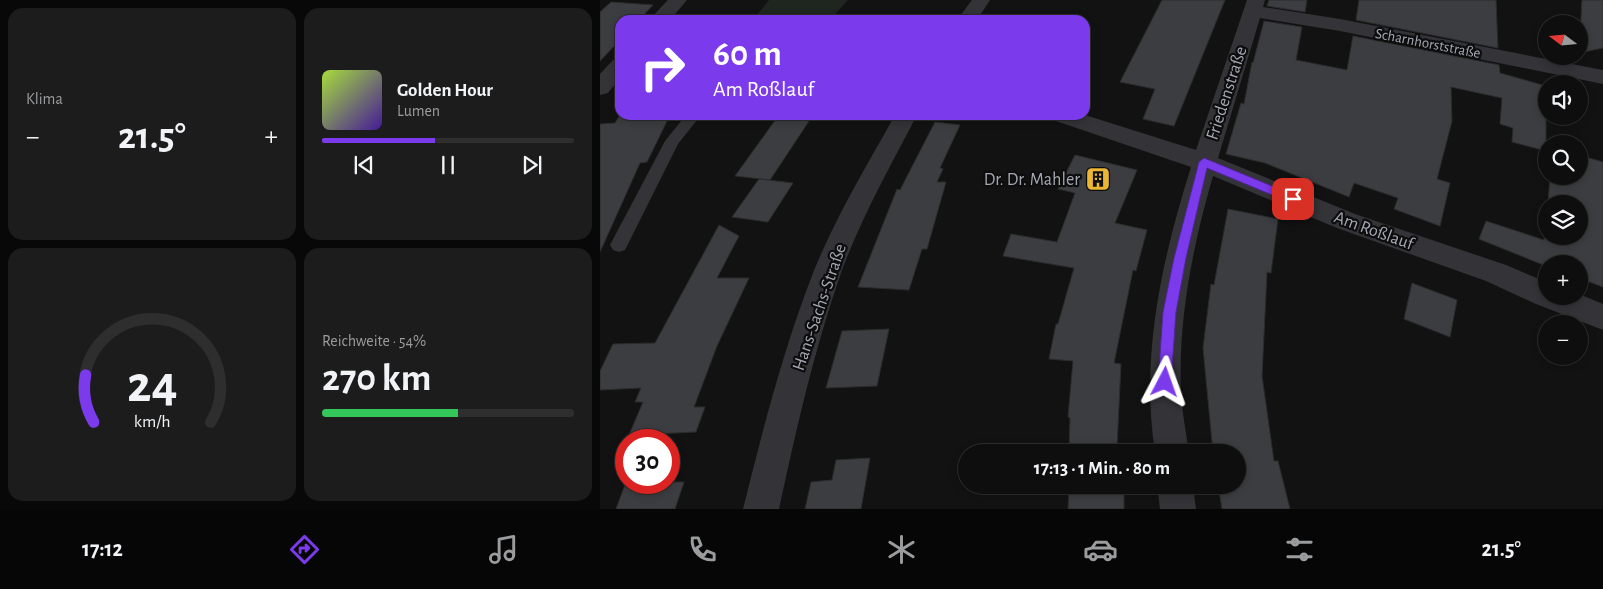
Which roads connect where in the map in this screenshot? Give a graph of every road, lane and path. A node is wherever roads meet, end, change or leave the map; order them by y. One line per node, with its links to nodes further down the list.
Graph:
1 (678, 0): 4 (street)
2 (981, 0): 5 (street)
3 (1254, 6): 7 (street, Scharnhorststraße); 12 (street, Friedenstraße)
4 (664, 15)
5 (970, 15)
6 (615, 72): 8 (street)
7 (1603, 77)
8 (600, 88)
9 (690, 120): 13 (lane)
10 (903, 120): 19 (street, Hans-Sachs-Straße)
11 (1076, 120): 12 (street, Am Roßlauf)
12 (1204, 162): 14 (street, Am Roßlauf); 17 (street, Friedenstraße)
13 (619, 245)
14 (1538, 292)
15 (1572, 305): 16 (street, Am Roßlauf)
16 (1603, 317)
17 (1171, 444)
18 (1176, 494): 20 (street)
19 (761, 509)
20 (1178, 509)

